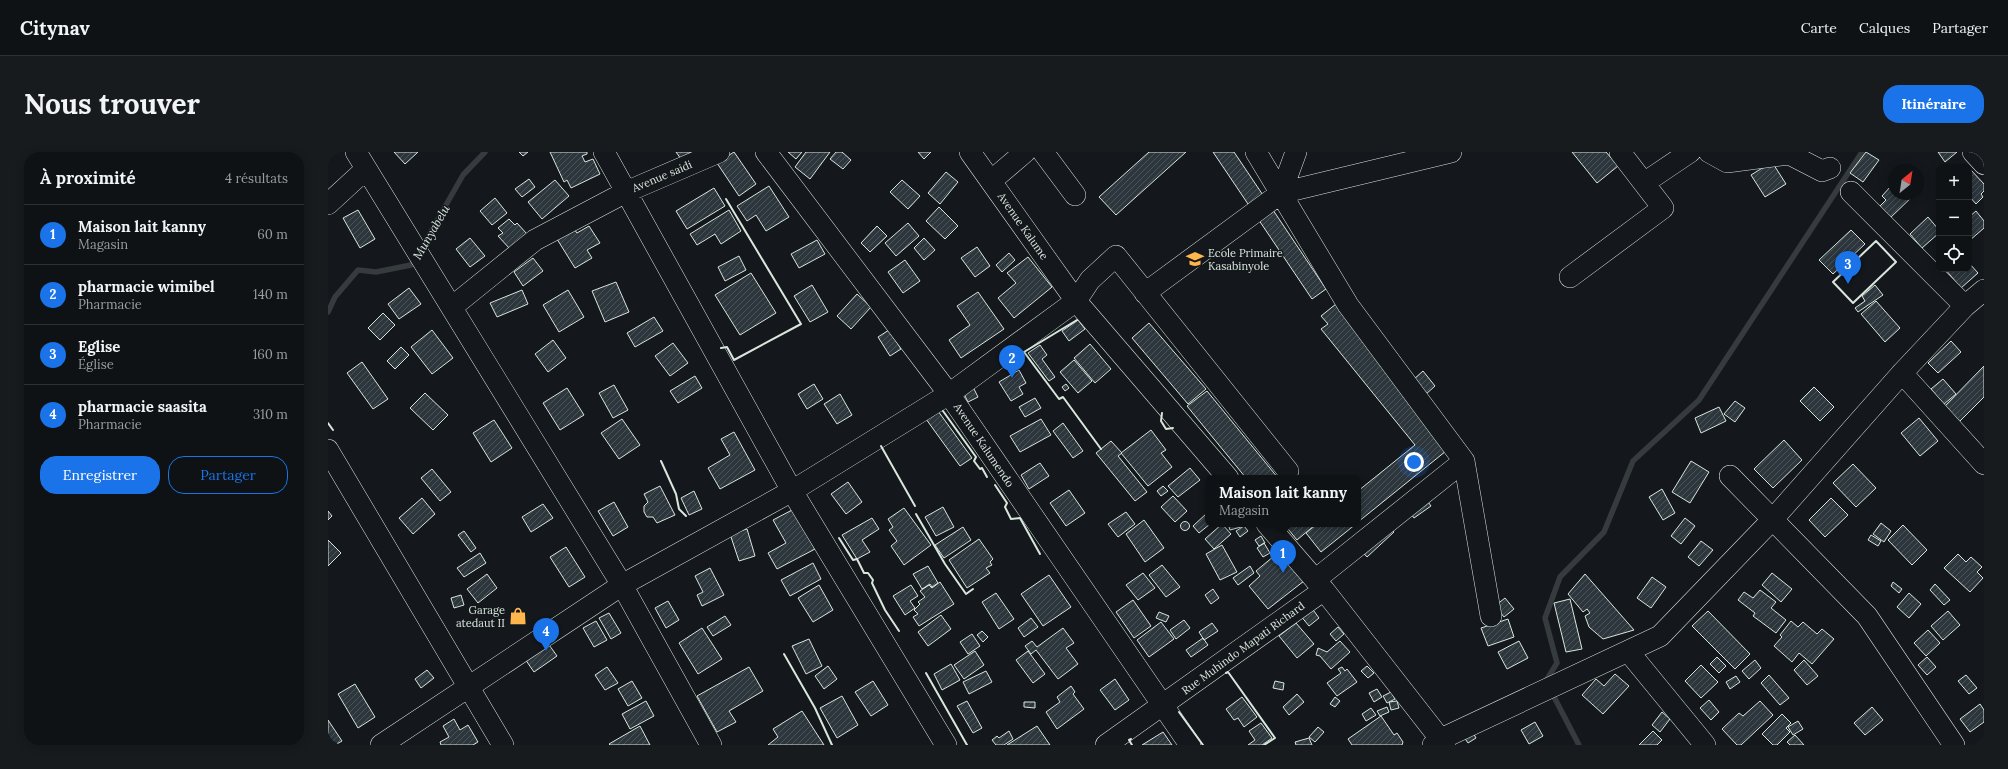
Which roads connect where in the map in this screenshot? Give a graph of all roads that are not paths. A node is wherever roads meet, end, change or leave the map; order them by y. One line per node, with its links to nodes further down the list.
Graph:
1 (604, 152): 19 (street)
2 (719, 152): 19 (street, Avenue saidi)
3 (766, 152): 31 (street, Avenue Kalumendo)
4 (970, 152): 17 (street, Avenue Kalume)
5 (1025, 152): 17 (street)
6 (1043, 152): 22 (street)
7 (1256, 152): 21 (street)
8 (1296, 152): 21 (street)
9 (1451, 152): 21 (street)
10 (1620, 152): 18 (street)
11 (1690, 152): 18 (street)
12 (1709, 152): 16 (street)
13 (1974, 152): 15 (street)
14 (361, 161): 23 (street); 29 (street)
15 (1984, 164)
16 (1828, 165)
17 (991, 181): 27 (street, Avenue Kalume)
18 (1644, 184): 24 (street)
19 (626, 192): 29 (street, Avenue saidi); 38 (street)
20 (1851, 192): 28 (street)
21 (1281, 194): 26 (street); 33 (street)
22 (1075, 195)
23 (328, 204)
24 (1570, 277)
25 (1984, 290): 28 (street)
26 (1145, 293): 27 (street); 35 (street)
27 (1076, 301): 31 (street); 36 (street, Avenue Kalume)
28 (1966, 306): 30 (street)
29 (452, 307): 41 (street)
30 (1902, 373): 34 (street); 39 (street)
31 (949, 394): 38 (street); 46 (street, Avenue Kalumendo)
32 (328, 450): 45 (street)
33 (1464, 461): 42 (street, Rue Muhindo Mapati Richard); 43 (street)
34 (1984, 464)
35 (1288, 471)
36 (1225, 475)
37 (1730, 476): 39 (street)
38 (792, 491): 41 (street); 51 (street)
39 (1773, 519): 44 (street); 55 (street)
40 (1270, 527): 42 (street)
41 (622, 585): 45 (street); 50 (street)
42 (1320, 585): 46 (street, Rue Muhindo Mapati Richard); 47 (street)
43 (1491, 616)
44 (1628, 651): 47 (street); 54 (street)
45 (469, 688): 48 (street); 49 (street)
46 (1162, 706): 52 (street, Rue Muhindo Mapati Richard); 53 (street, Avenue Kalumendo)
47 (1440, 743)
48 (381, 745)
49 (503, 745)
50 (711, 745)
51 (946, 745)
52 (1106, 745)
53 (1190, 745)
54 (1705, 745)
55 (1954, 745)

